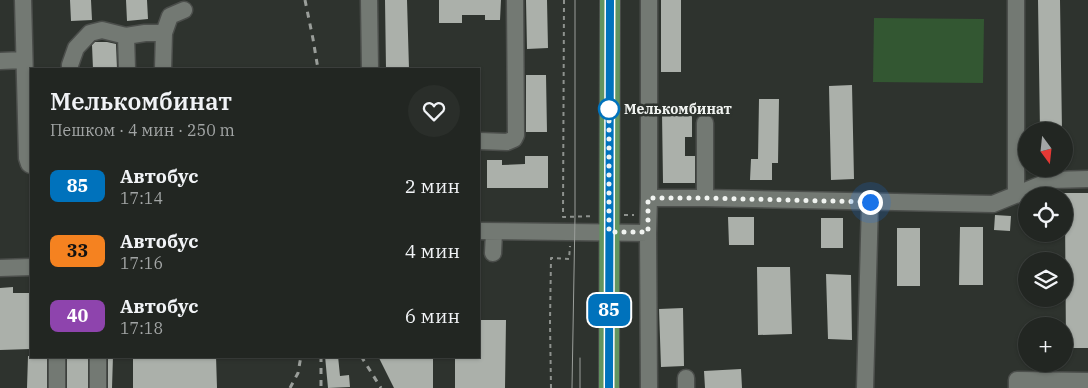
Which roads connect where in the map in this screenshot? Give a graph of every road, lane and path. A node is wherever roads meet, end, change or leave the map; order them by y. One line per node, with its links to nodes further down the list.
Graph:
1 (23, 0): 11 (street)
2 (370, 0): 16 (street)
3 (514, 0): 18 (street)
4 (564, 0): 26 (path)
5 (610, 0): 27 (main road)
6 (649, 0): 22 (street)
7 (1016, 0): 21 (street)
8 (145, 33): 9 (street); 9 (street); 10 (street)
9 (164, 33): 15 (street)
10 (126, 36): 13 (street); 14 (street)
11 (24, 60): 12 (street); 19 (street)
12 (0, 61)
13 (70, 68)
14 (127, 68)
15 (163, 68)
16 (370, 68)
17 (705, 123): 23 (street)
18 (480, 142)
19 (30, 164)
20 (1088, 179): 21 (street)
21 (1016, 195): 24 (street)
22 (648, 198): 23 (street); 29 (street)
23 (705, 198): 24 (street)
24 (870, 202): 41 (street)
25 (636, 215): 27 (path)
26 (571, 224): 27 (street); 27 (path); 28 (street); 38 (path)
27 (609, 224): 29 (street); 39 (main road)
28 (487, 232): 30 (street)
29 (648, 232): 40 (street)
30 (493, 253)
31 (30, 267): 32 (street)
32 (0, 268)
33 (57, 358): 36 (street)
34 (98, 358): 37 (street)
35 (1088, 381): 42 (street)
36 (57, 388)
37 (98, 388)
38 (551, 388)
39 (609, 388)
40 (649, 388)
41 (865, 388)
42 (1017, 388)

